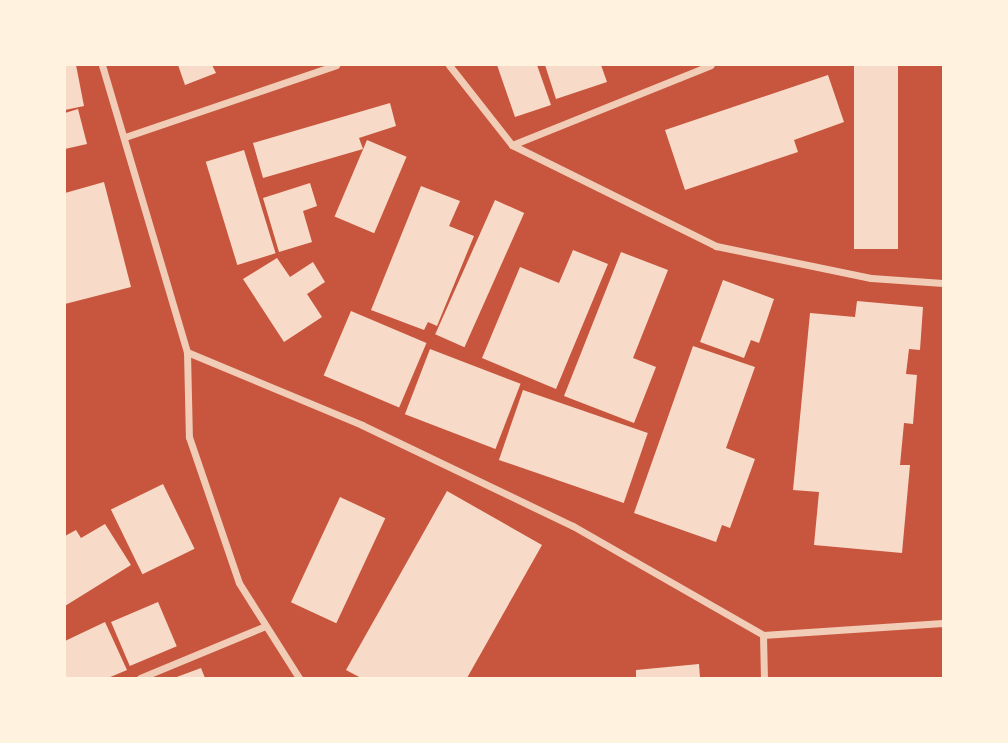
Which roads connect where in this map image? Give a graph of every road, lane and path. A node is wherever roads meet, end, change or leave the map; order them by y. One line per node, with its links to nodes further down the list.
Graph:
1 (102, 65): 5 (street)
2 (337, 65): 5 (street)
3 (449, 65): 6 (street)
4 (711, 65): 6 (street)
5 (125, 137): 8 (street)
6 (512, 145): 7 (street)
7 (943, 283)
8 (187, 352): 10 (street); 11 (street)
9 (943, 623): 11 (street)
10 (263, 626): 12 (street); 13 (street)
11 (763, 635): 14 (street)
12 (140, 678)
13 (299, 678)
14 (764, 678)

